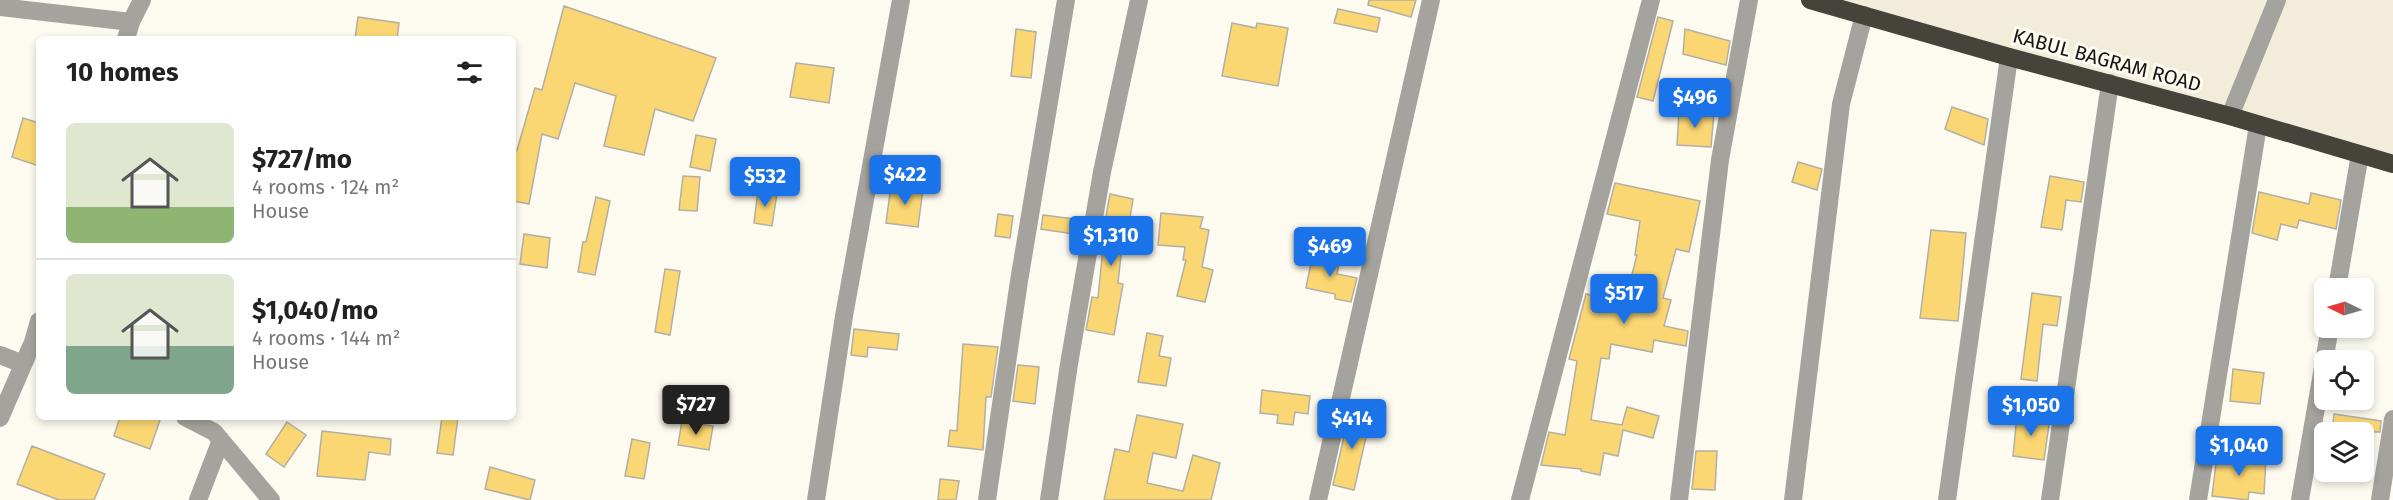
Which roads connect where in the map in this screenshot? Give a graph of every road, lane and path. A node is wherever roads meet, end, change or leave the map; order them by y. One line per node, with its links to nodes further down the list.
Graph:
1 (142, 0): 12 (street)
2 (901, 0): 30 (street)
3 (1066, 0): 31 (street)
4 (1139, 0): 32 (street)
5 (1431, 0): 33 (street)
6 (1651, 0): 34 (street)
7 (1749, 0): 35 (street)
8 (1810, 0): 11 (highway, KABUL BAGRAM ROAD)
9 (2277, 0): 15 (street)
10 (0, 7): 12 (street)
11 (1864, 15): 13 (highway, KABUL BAGRAM ROAD); 36 (street)
12 (128, 31)
13 (2009, 57): 14 (highway, KABUL BAGRAM ROAD); 37 (street)
14 (2110, 83): 15 (highway, KABUL BAGRAM ROAD); 38 (street)
15 (2230, 116): 16 (highway, KABUL BAGRAM ROAD)
16 (2258, 125): 17 (highway, KABUL BAGRAM ROAD); 39 (street)
17 (2360, 154): 18 (highway, KABUL BAGRAM ROAD); 19 (street)
18 (2393, 164)
19 (2339, 278)
20 (2328, 338): 40 (street)
21 (36, 343): 23 (street)
22 (0, 355): 23 (street)
23 (23, 364): 24 (street)
24 (0, 418)
25 (2393, 419): 41 (street)
26 (190, 420): 27 (street)
27 (221, 440): 28 (street); 29 (street)
28 (198, 500)
29 (271, 500)
30 (816, 500)
31 (987, 500)
32 (1049, 500)
33 (1318, 500)
34 (1520, 500)
35 (1679, 500)
36 (1793, 500)
37 (1947, 500)
38 (2050, 500)
39 (2198, 500)
40 (2300, 500)
41 (2380, 500)

